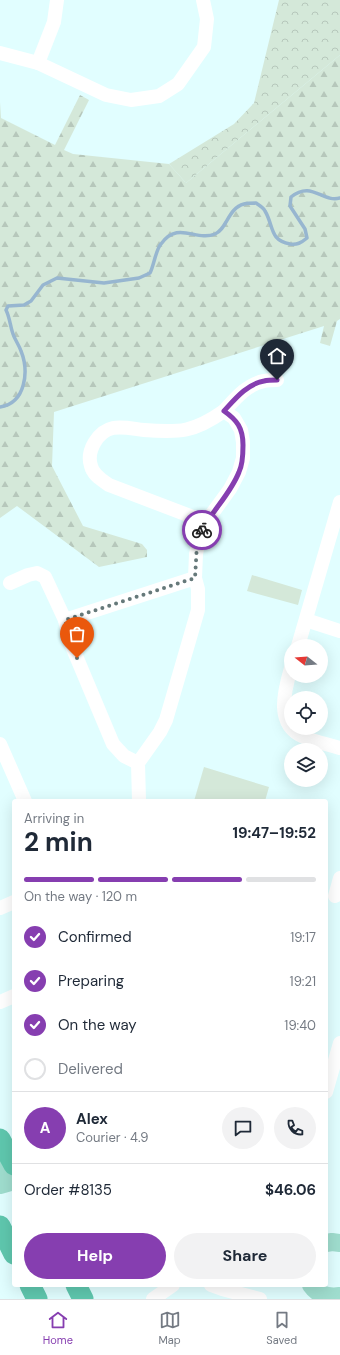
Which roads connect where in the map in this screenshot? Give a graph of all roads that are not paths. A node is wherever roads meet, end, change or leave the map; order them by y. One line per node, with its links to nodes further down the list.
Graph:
1 (57, 0): 4 (street)
2 (203, 0): 4 (street)
3 (0, 53): 4 (street)
4 (38, 63)
5 (277, 380): 6 (street)
6 (224, 411): 8 (street); 8 (street)
7 (340, 502): 12 (street)
8 (206, 522): 9 (street)
9 (195, 578): 11 (street); 18 (street)
10 (10, 583): 11 (street)
11 (65, 620): 18 (street)
12 (306, 620): 13 (street); 14 (street)
13 (340, 631)
14 (300, 639)
15 (286, 683): 17 (street)
16 (0, 744): 19 (street)
17 (340, 748)
18 (138, 763): 20 (street)
19 (24, 799)
20 (139, 799)
21 (340, 878): 22 (street)
22 (334, 896)
23 (12, 903): 24 (street)
24 (0, 908)
25 (12, 997): 26 (street)
26 (0, 1002)
27 (340, 1043): 28 (street)
28 (332, 1087)
29 (0, 1128): 30 (highway)
30 (12, 1137)
31 (0, 1139): 32 (highway)
32 (12, 1161)
33 (12, 1166): 34 (main road)
34 (0, 1169)
35 (12, 1182): 36 (main road)
36 (0, 1185)
37 (1, 1228): 38 (highway)
38 (12, 1250)
39 (31, 1287): 45 (highway)
40 (77, 1287): 46 (highway)
41 (170, 1287): 47 (street)
42 (216, 1287): 48 (street)
43 (312, 1290): 44 (main road)
44 (340, 1297)
45 (37, 1299)
46 (83, 1299)
47 (153, 1299)
48 (260, 1299)

